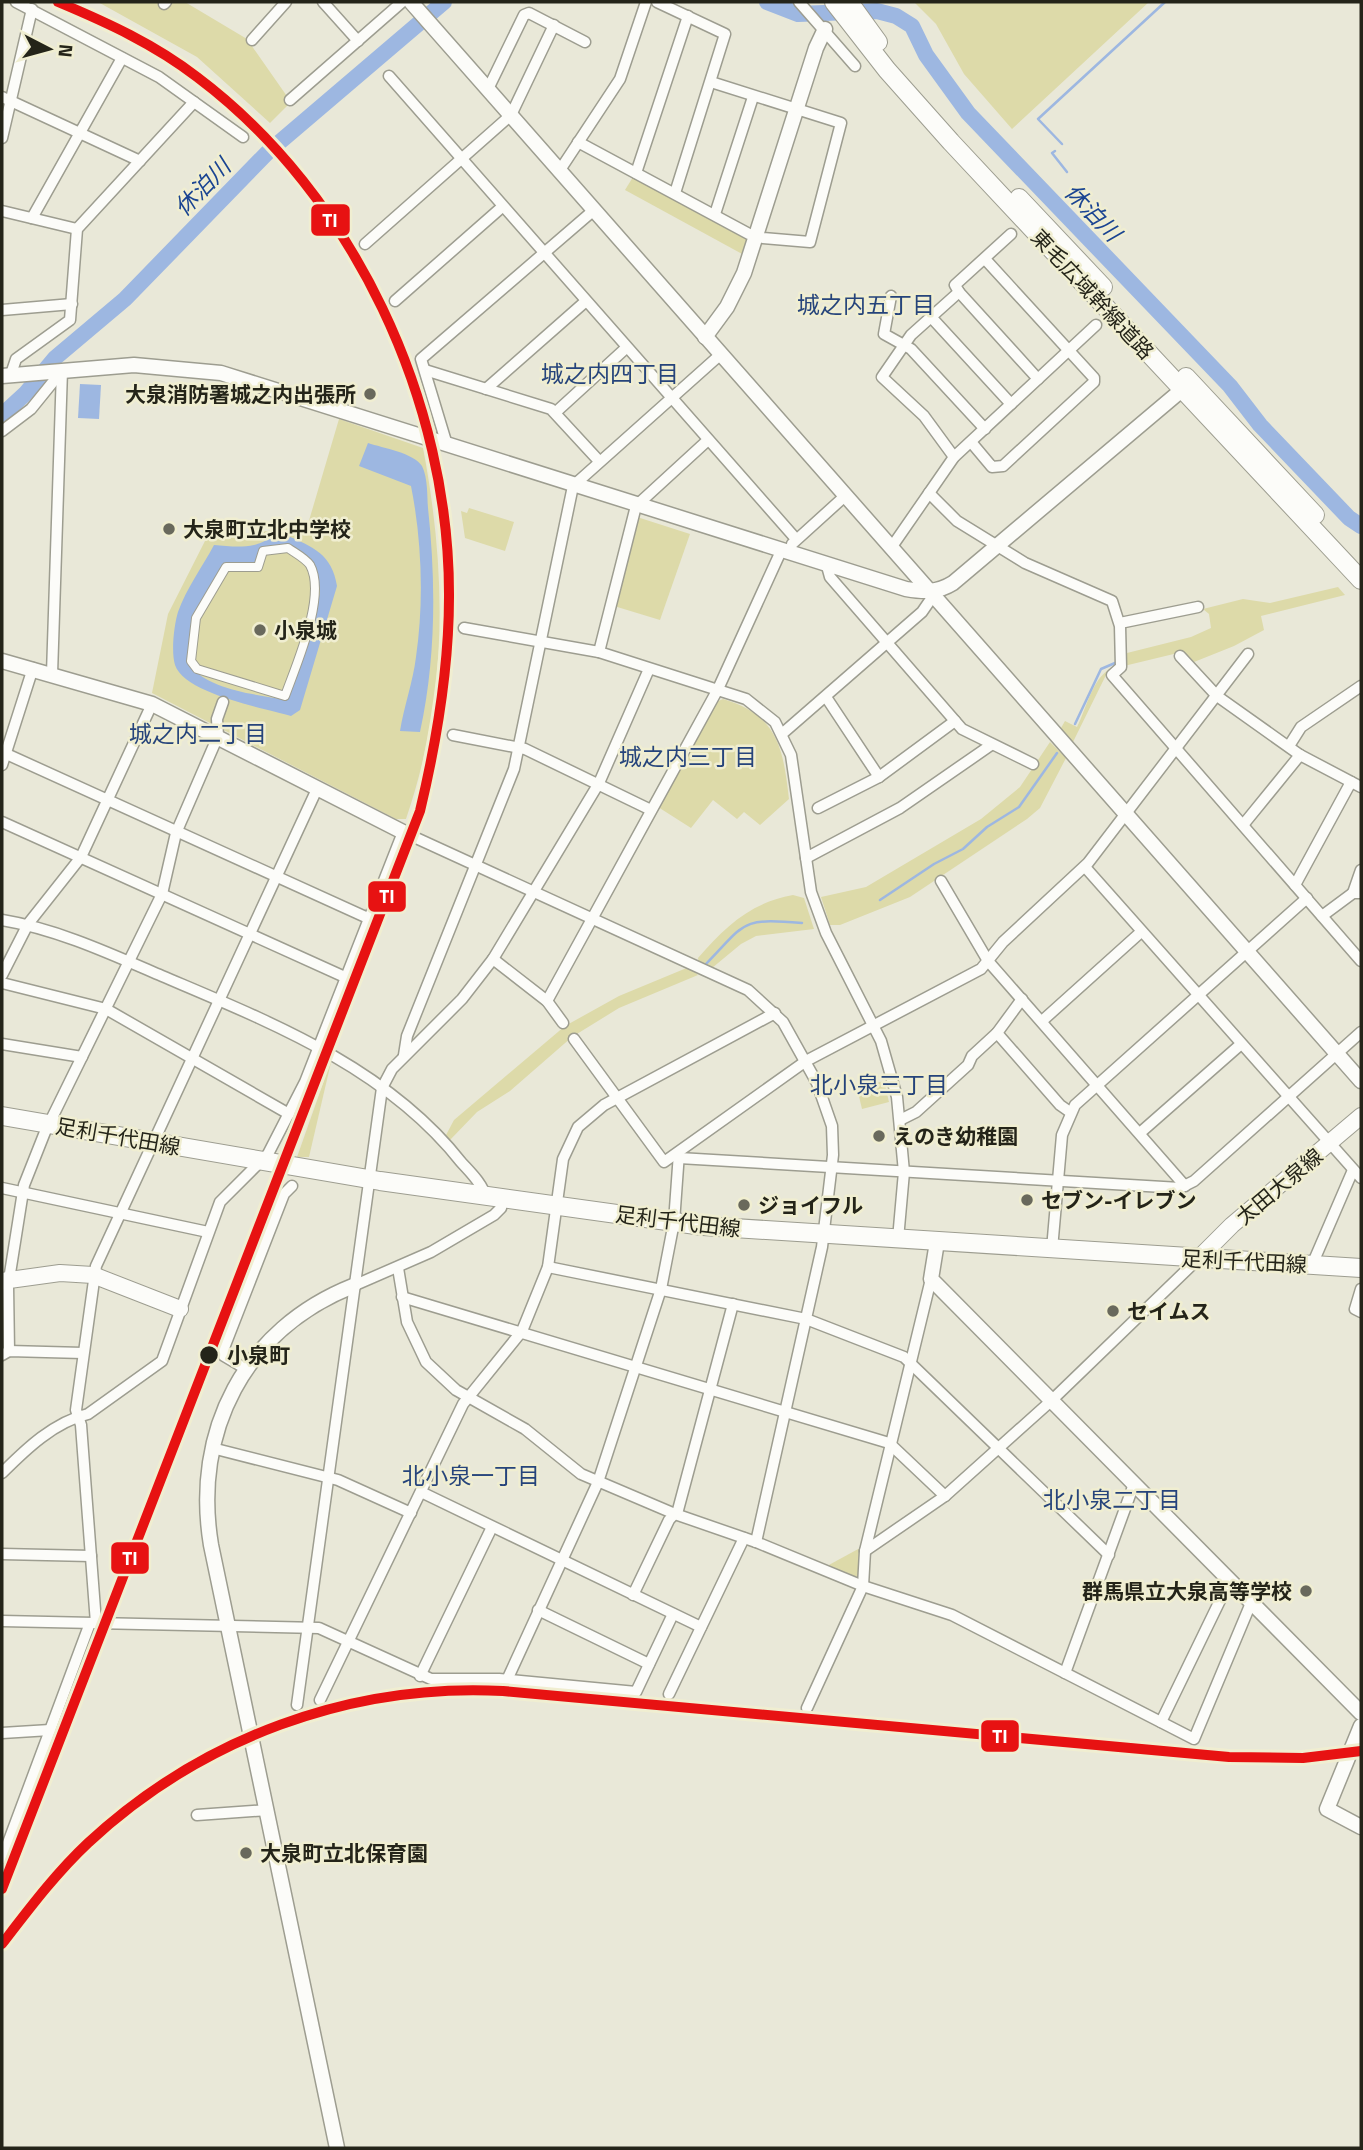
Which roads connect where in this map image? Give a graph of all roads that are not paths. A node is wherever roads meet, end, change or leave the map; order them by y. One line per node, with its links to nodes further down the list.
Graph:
1 (16, 2): 11 (street)
2 (286, 2): 16 (street)
3 (323, 2): 17 (street)
4 (402, 2): 17 (street)
5 (411, 2): 23 (street)
6 (646, 2): 33 (street)
7 (657, 2): 12 (street)
8 (799, 2): 15 (street)
9 (834, 2): 13 (main road, 東毛広域幹線道路)
10 (849, 2): 13 (main road, 東毛広域幹線道路)
11 (32, 9): 19 (street); 25 (street)
12 (688, 16): 22 (street); 37 (street)
13 (856, 24): 67 (main road, 東毛広域幹線道路)
14 (554, 25): 18 (street); 23 (street); 29 (street)
15 (823, 27): 20 (street); 28 (street)
16 (252, 40)
17 (358, 41): 26 (street)
18 (585, 42)
19 (122, 58): 27 (street); 30 (street)
20 (855, 66)
21 (389, 76): 34 (street)
22 (711, 82): 24 (street); 38 (street)
23 (488, 89): 29 (street)
24 (753, 97): 28 (street); 42 (street)
25 (6, 99): 30 (street); 32 (street)
26 (289, 100)
27 (194, 102): 31 (street); 35 (street)
28 (796, 110): 46 (street); 46 (street)
29 (511, 116): 34 (street); 36 (street)
30 (80, 133): 35 (street); 43 (street)
31 (243, 137)
32 (2, 138)
33 (578, 142): 36 (street); 37 (street)
34 (461, 159): 39 (street); 47 (street)
35 (141, 161): 44 (street)
36 (560, 170): 40 (street)
37 (636, 173): 38 (street)
38 (675, 193): 42 (street)
39 (502, 207): 48 (street); 52 (street)
40 (594, 210): 48 (street); 58 (street)
41 (2, 211): 43 (street)
42 (715, 214): 46 (street)
43 (32, 218): 44 (street)
44 (78, 229): 54 (street)
45 (1011, 234): 49 (street)
46 (756, 236): 58 (street)
47 (365, 244)
48 (545, 254): 53 (street); 63 (street)
49 (985, 259): 50 (street); 61 (street)
50 (959, 292): 56 (street); 66 (street)
51 (891, 296): 59 (street)
52 (395, 301)
53 (586, 301): 60 (street); 68 (street)
54 (72, 304): 55 (street); 65 (street)
55 (2, 310)
56 (931, 317): 59 (street); 70 (street)
57 (1096, 325): 61 (street)
58 (705, 337): 62 (street)
59 (905, 344): 72 (street); 77 (street)
60 (626, 348): 69 (street); 71 (street)
61 (1069, 351): 66 (street); 75 (street)
62 (721, 354): 69 (street); 81 (street)
63 (425, 370): 68 (street); 76 (street)
64 (57, 371): 65 (street); 73 (street); 76 (street); 102 (street)
65 (6, 375)
66 (1038, 379): 70 (street)
67 (1187, 386): 84 (street); 87 (main road, 東毛広域幹線道路); 89 (main road, 東毛広域幹線道路)
68 (486, 388): 71 (street)
69 (670, 398): 74 (street); 78 (street)
70 (1012, 404): 72 (street)
71 (556, 412): 78 (street)
72 (985, 429): 75 (street)
73 (2, 431)
74 (708, 440): 82 (street); 83 (street)
75 (971, 442): 77 (street)
76 (447, 444): 79 (street)
77 (954, 457): 80 (street)
78 (599, 461): 79 (street)
79 (573, 486): 82 (street); 94 (street)
80 (929, 493): 84 (street); 85 (street)
81 (845, 496): 83 (street); 85 (street)
82 (636, 506): 86 (street); 96 (street)
83 (796, 539): 86 (street)
84 (997, 545): 90 (street); 92 (street)
85 (891, 548): 90 (street)
86 (785, 552): 88 (street); 105 (street)
87 (1361, 563)
88 (827, 566): 90 (street); 95 (street)
89 (1361, 580)
90 (931, 593): 95 (street); 129 (street)
91 (1198, 607): 92 (street)
92 (1120, 622): 117 (street)
93 (464, 628): 94 (street)
94 (540, 641): 96 (street); 115 (street)
95 (888, 643): 106 (street); 110 (street)
96 (599, 652): 101 (street)
97 (1248, 654): 107 (street)
98 (1180, 656): 107 (street)
99 (2, 661): 100 (street)
100 (33, 668): 102 (street); 118 (street)
101 (649, 669): 105 (street); 123 (street)
102 (52, 674): 109 (street)
103 (231, 680): 103 (street)
104 (1361, 686): 116 (street)
105 (718, 689): 111 (street); 128 (street)
106 (826, 696): 111 (street); 122 (street)
107 (1217, 696): 116 (street); 117 (street)
108 (223, 702): 113 (street)
109 (152, 704): 113 (street); 126 (street)
110 (955, 721): 114 (street); 122 (street)
111 (783, 733): 135 (street)
112 (453, 735): 115 (street)
113 (218, 736): 125 (street); 133 (street)
114 (991, 745): 120 (street); 135 (street)
115 (519, 746): 123 (street); 136 (street)
116 (1289, 746): 119 (street)
117 (1177, 750): 129 (street); 131 (street)
118 (4, 752): 121 (street); 126 (street)
119 (1300, 755): 124 (street); 131 (street)
120 (1033, 764)
121 (2, 765)
122 (879, 777): 127 (street)
123 (599, 783): 128 (street); 142 (street)
124 (1356, 784): 141 (street)
125 (317, 789): 132 (street); 139 (street)
126 (108, 800): 133 (street); 134 (street)
127 (818, 808)
128 (651, 810): 149 (street)
129 (1126, 814): 137 (street); 153 (street)
130 (2, 822): 134 (street)
131 (1242, 825): 141 (street)
132 (403, 832): 136 (street); 147 (street)
133 (176, 833): 139 (street); 144 (street)
134 (81, 857): 144 (street); 150 (street)
135 (806, 858): 169 (street)
136 (474, 866): 142 (street); 177 (street)
137 (1085, 867): 151 (street); 155 (street)
138 (1361, 870): 143 (street)
139 (277, 876): 147 (street); 152 (street)
140 (941, 881): 155 (street)
141 (1295, 885): 145 (street)
142 (533, 893): 149 (street); 154 (street)
143 (1357, 893): 146 (street)
144 (162, 894): 152 (street); 157 (street)
145 (1307, 898): 146 (street); 153 (street)
146 (1322, 916): 156 (street)
147 (370, 919): 159 (street)
148 (2, 920): 150 (street)
149 (592, 920): 164 (street); 166 (street)
150 (29, 924): 157 (street); 158 (street)
151 (1141, 932): 161 (street); 167 (street)
152 (250, 933): 159 (street); 163 (street)
153 (1246, 951): 161 (street); 176 (street)
154 (493, 959): 164 (street); 177 (street)
155 (988, 961): 162 (street); 169 (street)
156 (1361, 961)
157 (128, 962): 163 (street); 165 (street)
158 (2, 975)
159 (347, 978): 175 (street)
160 (2, 983): 165 (street)
161 (1197, 995): 174 (street); 182 (street)
162 (1022, 999): 167 (street); 171 (street)
163 (220, 1001): 175 (street); 179 (street)
164 (548, 1001): 168 (street)
165 (106, 1009): 178 (street); 179 (street)
166 (775, 1013): 180 (street); 185 (street)
167 (1042, 1021): 182 (street)
168 (563, 1023)
169 (874, 1026): 180 (street); 190 (street)
170 (1361, 1032): 176 (street)
171 (998, 1033): 186 (street); 190 (street)
172 (574, 1039): 185 (street)
173 (2, 1044): 178 (street)
174 (1240, 1045): 184 (street); 192 (street)
175 (319, 1047): 183 (street); 187 (street)
176 (1337, 1054): 181 (street); 184 (street)
177 (404, 1055): 183 (street)
178 (82, 1057): 191 (street)
179 (194, 1058): 187 (street); 193 (street)
180 (806, 1061): 195 (street); 197 (street)
181 (1361, 1081)
182 (1097, 1082): 186 (street); 192 (street)
183 (382, 1088): 200 (street); 206 (street)
184 (1287, 1097): 194 (street); 203 (street)
185 (618, 1098): 195 (street); 208 (street)
186 (1070, 1112): 201 (street)
187 (289, 1114): 196 (street)
188 (2, 1116): 191 (main road, 足利千代田線)
189 (1361, 1116): 194 (main road, 太田大泉線)
190 (902, 1119): 198 (street)
191 (49, 1124): 193 (main road, 足利千代田線); 205 (street)
192 (1141, 1132): 203 (street)
193 (155, 1142): 196 (main road, 足利千代田線); 209 (street)
194 (1328, 1144): 199 (street); 216 (main road, 太田大泉線)
195 (679, 1154): 197 (street); 210 (street)
196 (262, 1161): 200 (main road, 足利千代田線); 211 (street)
197 (832, 1168): 198 (street); 212 (street)
198 (904, 1172): 201 (street); 213 (street)
199 (1357, 1174): 217 (street)
200 (369, 1178): 206 (main road, 足利千代田線); 224 (street)
201 (1059, 1182): 203 (street); 215 (street)
202 (292, 1186): 237 (street)
203 (1185, 1186)
204 (2, 1188): 205 (street)
205 (22, 1192): 209 (street); 223 (street)
206 (485, 1196): 207 (main road, 足利千代田線)
207 (503, 1199): 208 (main road, 足利千代田線); 219 (street)
208 (557, 1205): 210 (main road, 足利千代田線); 218 (street)
209 (121, 1213): 211 (street); 221 (street)
210 (674, 1222): 212 (main road, 足利千代田線); 225 (street)
211 (208, 1232): 229 (street)
212 (824, 1235): 213 (main road, 足利千代田線); 231 (street)
213 (898, 1240): 214 (main road, 足利千代田線)
214 (937, 1242): 215 (main road, 足利千代田線); 222 (street)
215 (1052, 1249): 216 (main road, 足利千代田線)
216 (1198, 1259): 217 (main road, 足利千代田線); 240 (street)
217 (1312, 1265): 220 (main road, 足利千代田線)
218 (548, 1267): 225 (street); 232 (street)
219 (398, 1268): 224 (street); 227 (street)
220 (1361, 1268)
221 (93, 1275): 223 (main road); 229 (main road); 234 (street)
222 (931, 1279): 235 (street); 240 (street)
223 (5, 1280): 233 (street)
224 (353, 1286): 237 (street); 247 (street)
225 (661, 1289): 228 (street); 236 (street)
226 (1361, 1289): 230 (street)
227 (402, 1297): 232 (street); 239 (street)
228 (733, 1304): 231 (street); 238 (street)
229 (180, 1309): 242 (street)
230 (1361, 1312)
231 (806, 1318): 235 (street); 241 (street)
232 (522, 1331): 236 (street); 239 (street)
233 (6, 1353): 234 (street)
234 (83, 1353): 242 (street)
235 (910, 1360): 243 (street); 245 (street)
236 (635, 1366): 238 (street); 248 (street)
237 (247, 1369): 244 (street)
238 (711, 1389): 241 (street); 253 (street)
239 (470, 1399): 248 (street); 250 (street)
240 (1051, 1401): 245 (street); 249 (street)
241 (785, 1411): 243 (street); 256 (street)
242 (76, 1416): 246 (street); 260 (street)
243 (889, 1443): 251 (street); 257 (street)
244 (212, 1448): 247 (street); 270 (street)
245 (999, 1448): 251 (street); 259 (street)
246 (2, 1473)
247 (328, 1478): 252 (street); 271 (street)
248 (597, 1482): 253 (street); 261 (street)
249 (1135, 1484): 259 (street); 265 (street)
250 (421, 1492): 252 (street); 254 (street)
251 (945, 1496): 257 (street)
252 (411, 1513): 273 (street)
253 (675, 1514): 255 (street); 264 (street)
254 (492, 1527): 261 (street); 276 (street)
255 (744, 1538): 256 (street); 272 (street)
256 (756, 1542): 262 (street)
257 (865, 1551): 262 (street)
258 (2, 1554): 260 (street)
259 (1109, 1555): 275 (street)
260 (91, 1556): 269 (street)
261 (561, 1560): 264 (street); 266 (street)
262 (863, 1586): 275 (street); 281 (street)
263 (1227, 1586): 283 (street)
264 (633, 1595): 267 (street)
265 (1251, 1603): 282 (street); 283 (street)
266 (538, 1610): 274 (street); 277 (street)
267 (673, 1614): 272 (street); 274 (street)
268 (2, 1621): 269 (street)
269 (93, 1623): 270 (street); 285 (street)
270 (229, 1625): 271 (street); 287 (street)
271 (308, 1627): 273 (street); 280 (street)
272 (701, 1628): 278 (street)
273 (348, 1642): 276 (street); 279 (street)
274 (649, 1664): 277 (street)
275 (1065, 1673): 283 (street)
276 (420, 1676): 277 (street)
277 (507, 1680)
278 (669, 1694)
279 (320, 1700)
280 (297, 1705)
281 (807, 1708)
282 (1361, 1713)
283 (1161, 1722)
284 (1361, 1726): 289 (street)
285 (50, 1730): 286 (street); 290 (street)
286 (2, 1733)
287 (268, 1810): 288 (street); 292 (street)
288 (197, 1815)
289 (1361, 1826)
290 (7, 1834): 291 (street)
291 (2, 1859)
292 (337, 2148)

